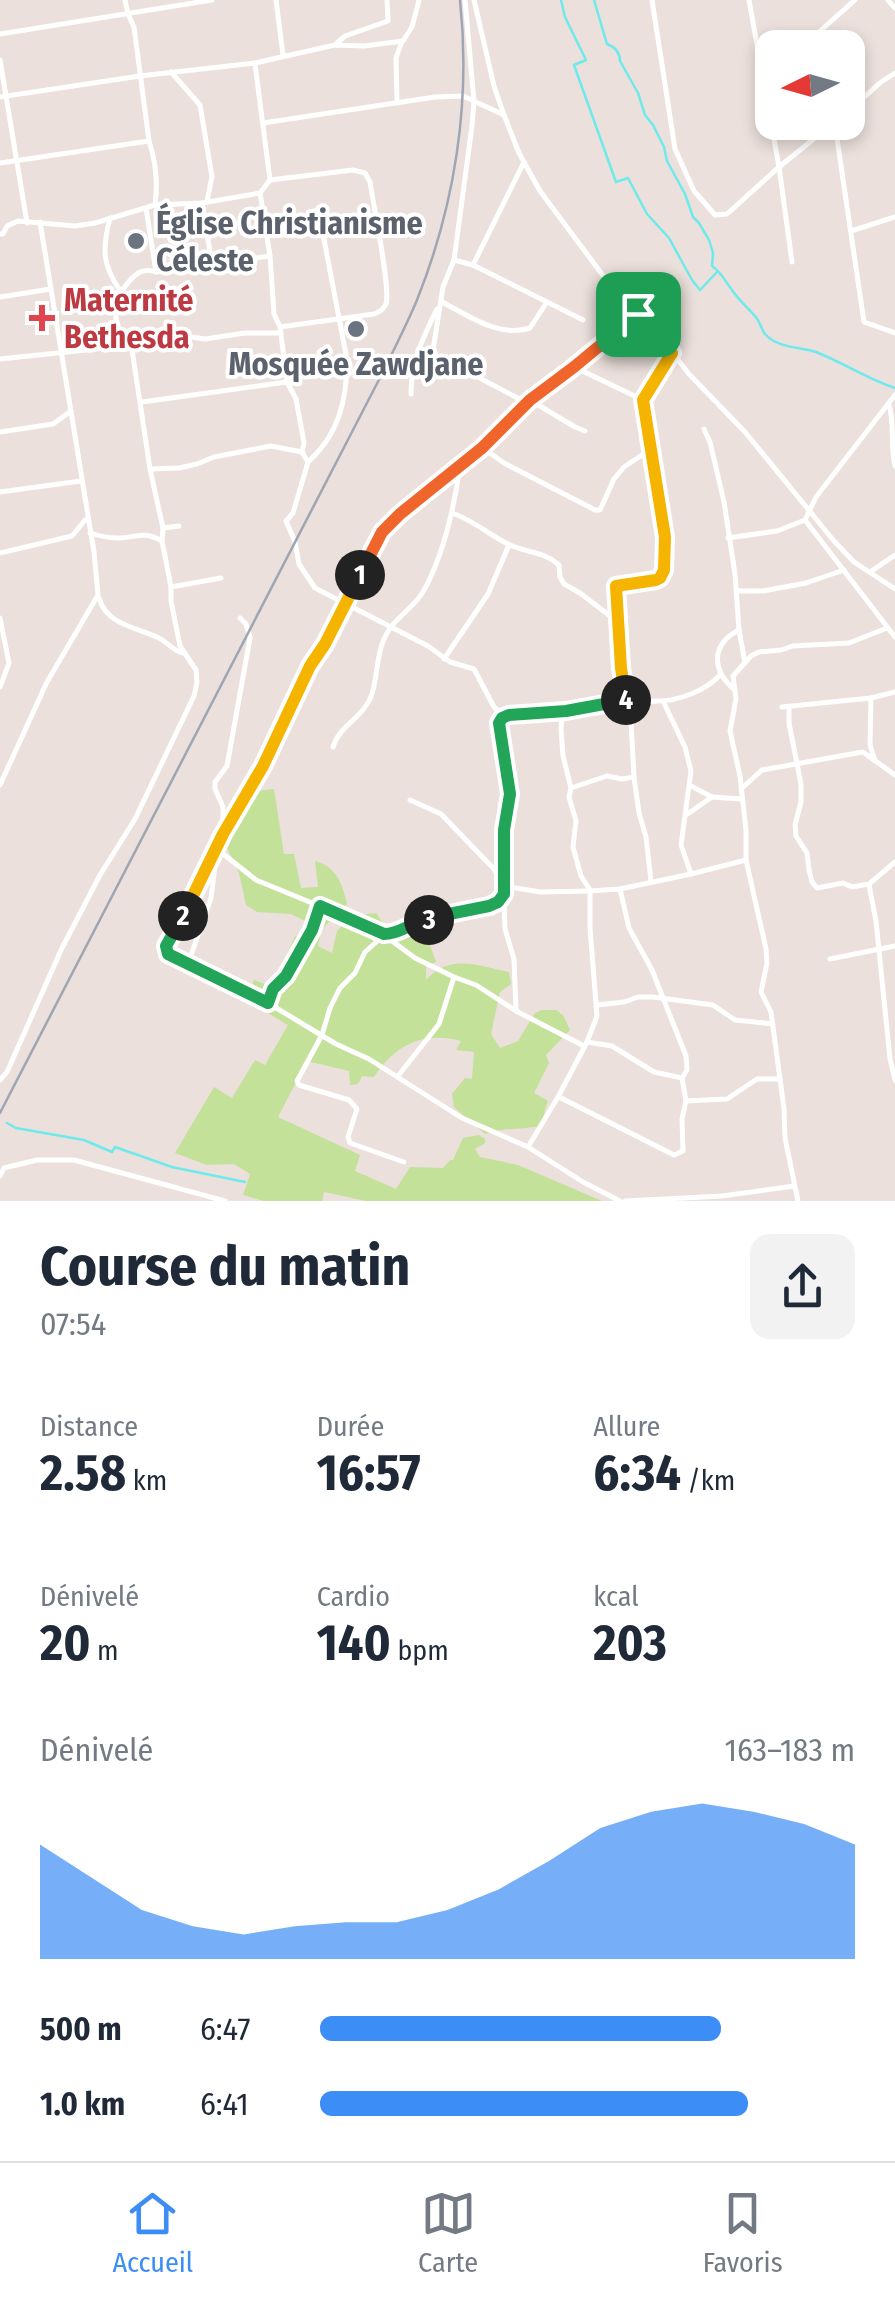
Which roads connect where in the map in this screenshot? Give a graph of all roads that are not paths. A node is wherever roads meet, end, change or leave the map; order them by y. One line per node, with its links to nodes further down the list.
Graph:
1 (126, 0): 13 (street)
2 (212, 0): 13 (street)
3 (276, 0): 19 (street)
4 (386, 0): 18 (street)
5 (419, 0): 17 (street)
6 (465, 0): 27 (street)
7 (474, 0): 29 (street)
8 (652, 0): 38 (street)
9 (749, 0): 16 (street)
10 (855, 0): 14 (street)
11 (888, 0): 12 (street)
12 (895, 8)
13 (128, 14): 15 (street); 24 (street)
14 (821, 30)
15 (0, 34)
16 (755, 36)
17 (402, 41): 18 (street); 28 (street)
18 (335, 44): 19 (street)
19 (282, 56): 21 (street)
20 (0, 60): 25 (street)
21 (255, 63): 22 (street); 30 (street)
22 (172, 72): 24 (street); 41 (street)
23 (895, 72): 26 (street)
24 (140, 76): 25 (street); 34 (street)
25 (3, 97): 35 (street)
26 (865, 98)
27 (474, 101): 28 (street); 29 (street); 52 (street)
28 (397, 103): 30 (street)
29 (504, 115): 36 (street)
30 (263, 124): 39 (street)
31 (774, 140): 38 (street)
32 (813, 140): 38 (street)
33 (838, 140): 49 (street)
34 (149, 142): 35 (street); 42 (street)
35 (16, 161): 37 (street); 47 (street)
36 (524, 162): 54 (street); 62 (street)
37 (0, 163)
38 (779, 167): 53 (street)
39 (270, 180): 40 (street); 63 (street)
40 (260, 193): 41 (street); 51 (street)
41 (205, 202): 42 (street); 55 (street)
42 (155, 205): 43 (street)
43 (146, 208): 45 (street); 56 (street)
44 (318, 208): 63 (street)
45 (110, 218): 48 (street); 58 (street)
46 (895, 218): 49 (street)
47 (26, 222): 48 (street); 50 (street)
48 (40, 222): 57 (street)
49 (851, 231): 66 (street)
50 (0, 234)
51 (270, 256): 55 (street); 65 (street)
52 (454, 260): 54 (street); 61 (street)
53 (792, 262)
54 (473, 264): 60 (street)
55 (212, 265): 56 (street)
56 (156, 272): 58 (street)
57 (51, 288): 59 (street); 68 (street)
58 (121, 292): 67 (street)
59 (0, 297)
60 (547, 302): 61 (street); 64 (street)
61 (440, 304): 73 (street); 76 (street)
62 (638, 314): 69 (street); 71 (street)
63 (339, 319): 65 (street); 86 (street)
64 (583, 320)
65 (280, 330): 67 (street); 72 (street)
66 (895, 332)
67 (131, 343): 68 (street); 77 (street)
68 (61, 351): 70 (street); 79 (street)
69 (672, 353): 75 (street); 92 (street)
70 (0, 359)
71 (574, 367): 75 (street); 76 (street)
72 (288, 382): 77 (street); 85 (street)
73 (411, 394)
74 (895, 395): 78 (street)
75 (643, 400): 84 (street)
76 (528, 401): 81 (street); 83 (street)
77 (141, 402): 89 (street)
78 (889, 404): 88 (street); 92 (street)
79 (72, 410): 82 (street); 90 (street)
80 (704, 429): 99 (street)
81 (586, 430)
82 (0, 432)
83 (482, 448): 84 (street); 87 (street)
84 (651, 449): 114 (street)
85 (302, 452): 86 (street); 89 (street)
86 (308, 462): 111 (street)
87 (460, 466): 93 (street); 111 (street)
88 (895, 466)
89 (150, 469): 97 (street)
90 (81, 481): 91 (street); 94 (street)
91 (0, 492)
92 (808, 510): 95 (street); 105 (street)
93 (451, 513): 101 (street); 115 (street)
94 (87, 517): 98 (street); 102 (street)
95 (805, 520): 99 (street); 104 (street)
96 (180, 526): 97 (street)
97 (163, 528): 100 (street)
98 (90, 534): 100 (street); 110 (street)
99 (728, 538): 109 (street)
100 (162, 541): 107 (street)
101 (509, 545): 114 (street); 120 (street)
102 (0, 553)
103 (895, 555): 105 (street)
104 (844, 570): 109 (street); 116 (street)
105 (870, 572): 108 (street)
106 (222, 578): 107 (street)
107 (170, 587): 119 (street)
108 (895, 589)
109 (737, 592): 117 (street)
110 (98, 595): 119 (street); 139 (street)
111 (347, 604): 115 (street); 147 (street)
112 (0, 618): 123 (street)
113 (240, 618): 147 (street)
114 (618, 622): 128 (street)
115 (391, 626): 120 (street); 134 (street)
116 (887, 628): 118 (street); 121 (street)
117 (739, 630): 121 (street); 122 (street)
118 (895, 637)
119 (183, 653): 177 (street)
120 (444, 659): 131 (street)
121 (746, 663): 124 (street)
122 (720, 675): 124 (street); 129 (street)
123 (0, 687)
124 (736, 690): 142 (street)
125 (895, 692): 126 (street)
126 (871, 698): 135 (street); 136 (street)
127 (636, 699): 128 (street); 129 (street); 138 (street)
128 (626, 700): 130 (street)
129 (663, 700): 140 (street)
130 (566, 711): 132 (street); 141 (street)
131 (497, 712): 132 (street); 133 (street)
132 (509, 715): 133 (street)
133 (499, 723): 154 (street)
134 (332, 747)
135 (796, 764): 136 (street); 142 (street); 153 (street)
136 (876, 764): 137 (street)
137 (895, 775)
138 (634, 776): 141 (street); 152 (street)
139 (0, 785)
140 (691, 786): 143 (street); 146 (street)
141 (571, 788): 156 (street)
142 (741, 789): 145 (street)
143 (712, 797): 145 (street); 146 (street)
144 (410, 800): 154 (street)
145 (742, 800): 149 (street)
146 (686, 815): 151 (street)
147 (223, 834): 148 (street)
148 (217, 848): 158 (street); 163 (street); 163 (street)
149 (746, 860): 151 (street); 171 (street)
150 (895, 862): 153 (street)
151 (691, 874): 152 (street)
152 (651, 881): 155 (street)
153 (869, 884): 161 (street)
154 (504, 886): 156 (street); 157 (street)
155 (620, 889): 156 (street); 165 (street)
156 (590, 891): 167 (street)
157 (504, 894): 159 (street); 169 (street)
158 (320, 906): 159 (street); 166 (street)
159 (384, 934): 164 (street); 172 (street)
160 (895, 946): 161 (street)
161 (878, 950): 162 (street); 168 (street)
162 (830, 960)
163 (188, 964): 166 (street)
164 (454, 976): 169 (street); 174 (street)
165 (665, 1000): 167 (street); 171 (street); 175 (street)
166 (268, 1003): 172 (street)
167 (597, 1005): 173 (street)
168 (886, 1008): 170 (street); 178 (street)
169 (516, 1010): 173 (street)
170 (895, 1010)
171 (772, 1024): 176 (street)
172 (322, 1035): 174 (street); 182 (street)
173 (585, 1044): 175 (street); 179 (street)
174 (398, 1076): 181 (street)
175 (682, 1078): 180 (street)
176 (780, 1079): 180 (street); 184 (street)
177 (0, 1080)
178 (895, 1080)
179 (558, 1097): 180 (street); 181 (street)
180 (686, 1101)
181 (528, 1147): 186 (street)
182 (404, 1162)
183 (0, 1176): 185 (street)
184 (794, 1186): 186 (street); 187 (street)
185 (225, 1201)
186 (623, 1201)
187 (798, 1201)

